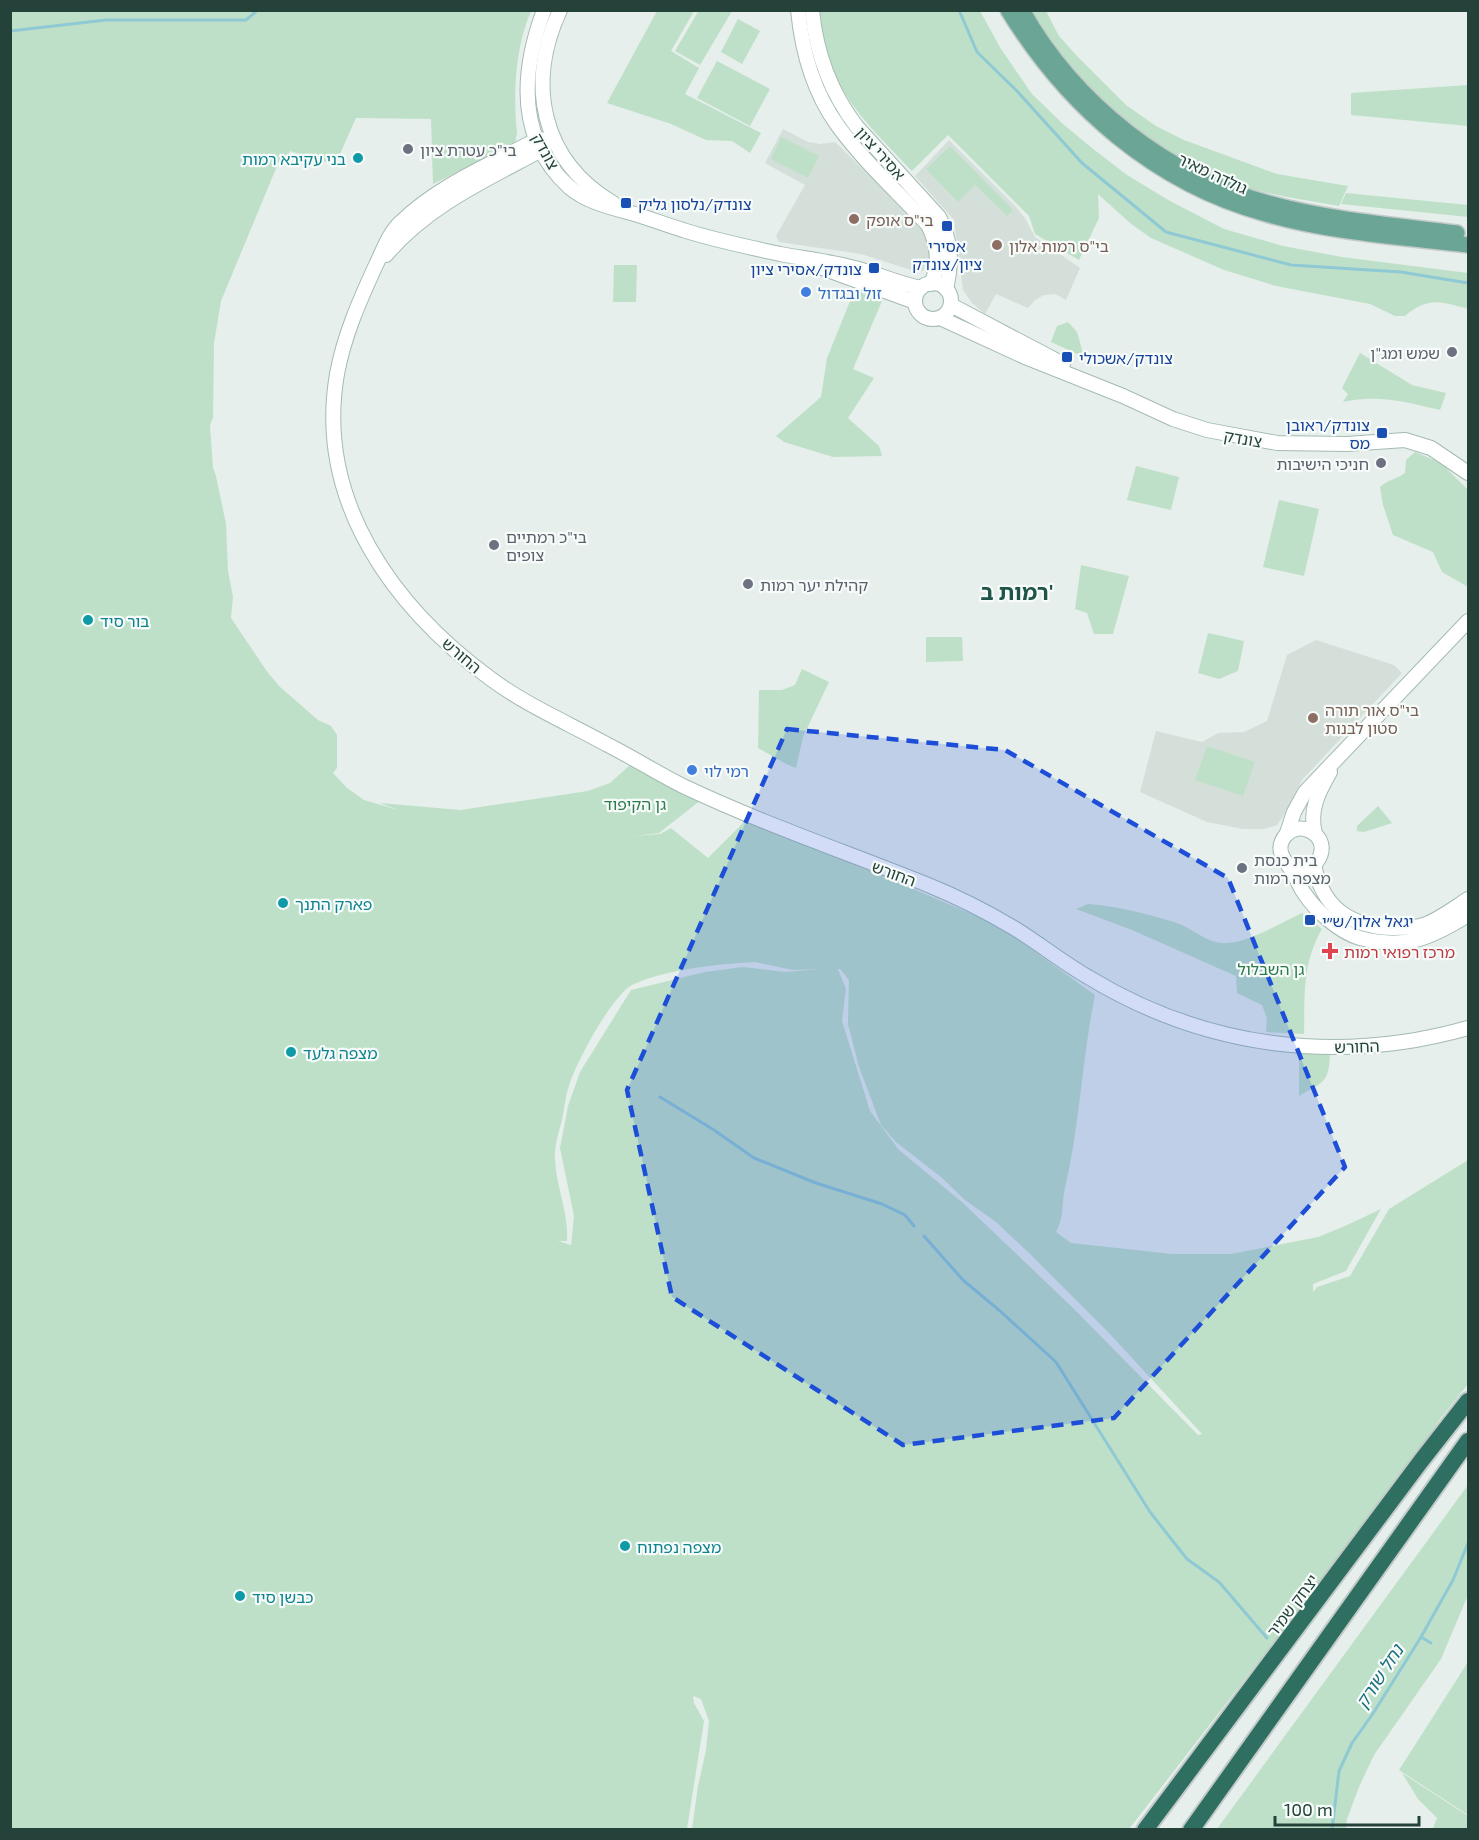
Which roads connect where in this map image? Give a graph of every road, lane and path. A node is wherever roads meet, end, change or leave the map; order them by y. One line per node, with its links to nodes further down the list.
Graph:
1 (544, 10): 8 (street, צונדק)
2 (560, 10): 7 (street, צונדק)
3 (798, 10): 13 (street, אסירי ציון)
4 (812, 10): 16 (street, אסירי ציון)
5 (1008, 10): 11 (main road, גולדה מאיר)
6 (1022, 10): 10 (main road, גולדה מאיר)
7 (552, 139): 8 (street); 9 (street, צונדק)
8 (539, 145): 9 (street, צונדק); 30 (street, החורש)
9 (631, 213): 12 (street, צונדק)
10 (1468, 234)
11 (1468, 245)
12 (780, 254): 14 (street, צונדק); 17 (street, צונדק)
13 (937, 256): 14 (street); 15 (street, אסירי ציון)
14 (904, 284): 15 (street, צונדק)
15 (926, 286): 16 (street); 17 (street)
16 (946, 289): 18 (street)
17 (915, 302): 19 (street)
18 (951, 305): 19 (street); 20 (street, צונדק)
19 (940, 318): 20 (street, צונדק)
20 (1123, 396): 21 (street, צונדק)
21 (1468, 473)
22 (1468, 621): 23 (street)
23 (1340, 754): 24 (street); 25 (street)
24 (1287, 833): 25 (street); 26 (street)
25 (1315, 834): 27 (street)
26 (1288, 865): 27 (street); 29 (street)
27 (1314, 865): 28 (street)
28 (1468, 899)
29 (1468, 915)
30 (1468, 1028)
31 (1468, 1401): 35 (highway, יצחק שמיר)
32 (1468, 1441): 34 (highway)
33 (1468, 1451): 34 (highway)
34 (1413, 1517): 36 (highway)
35 (1146, 1829)
36 (1191, 1830)

